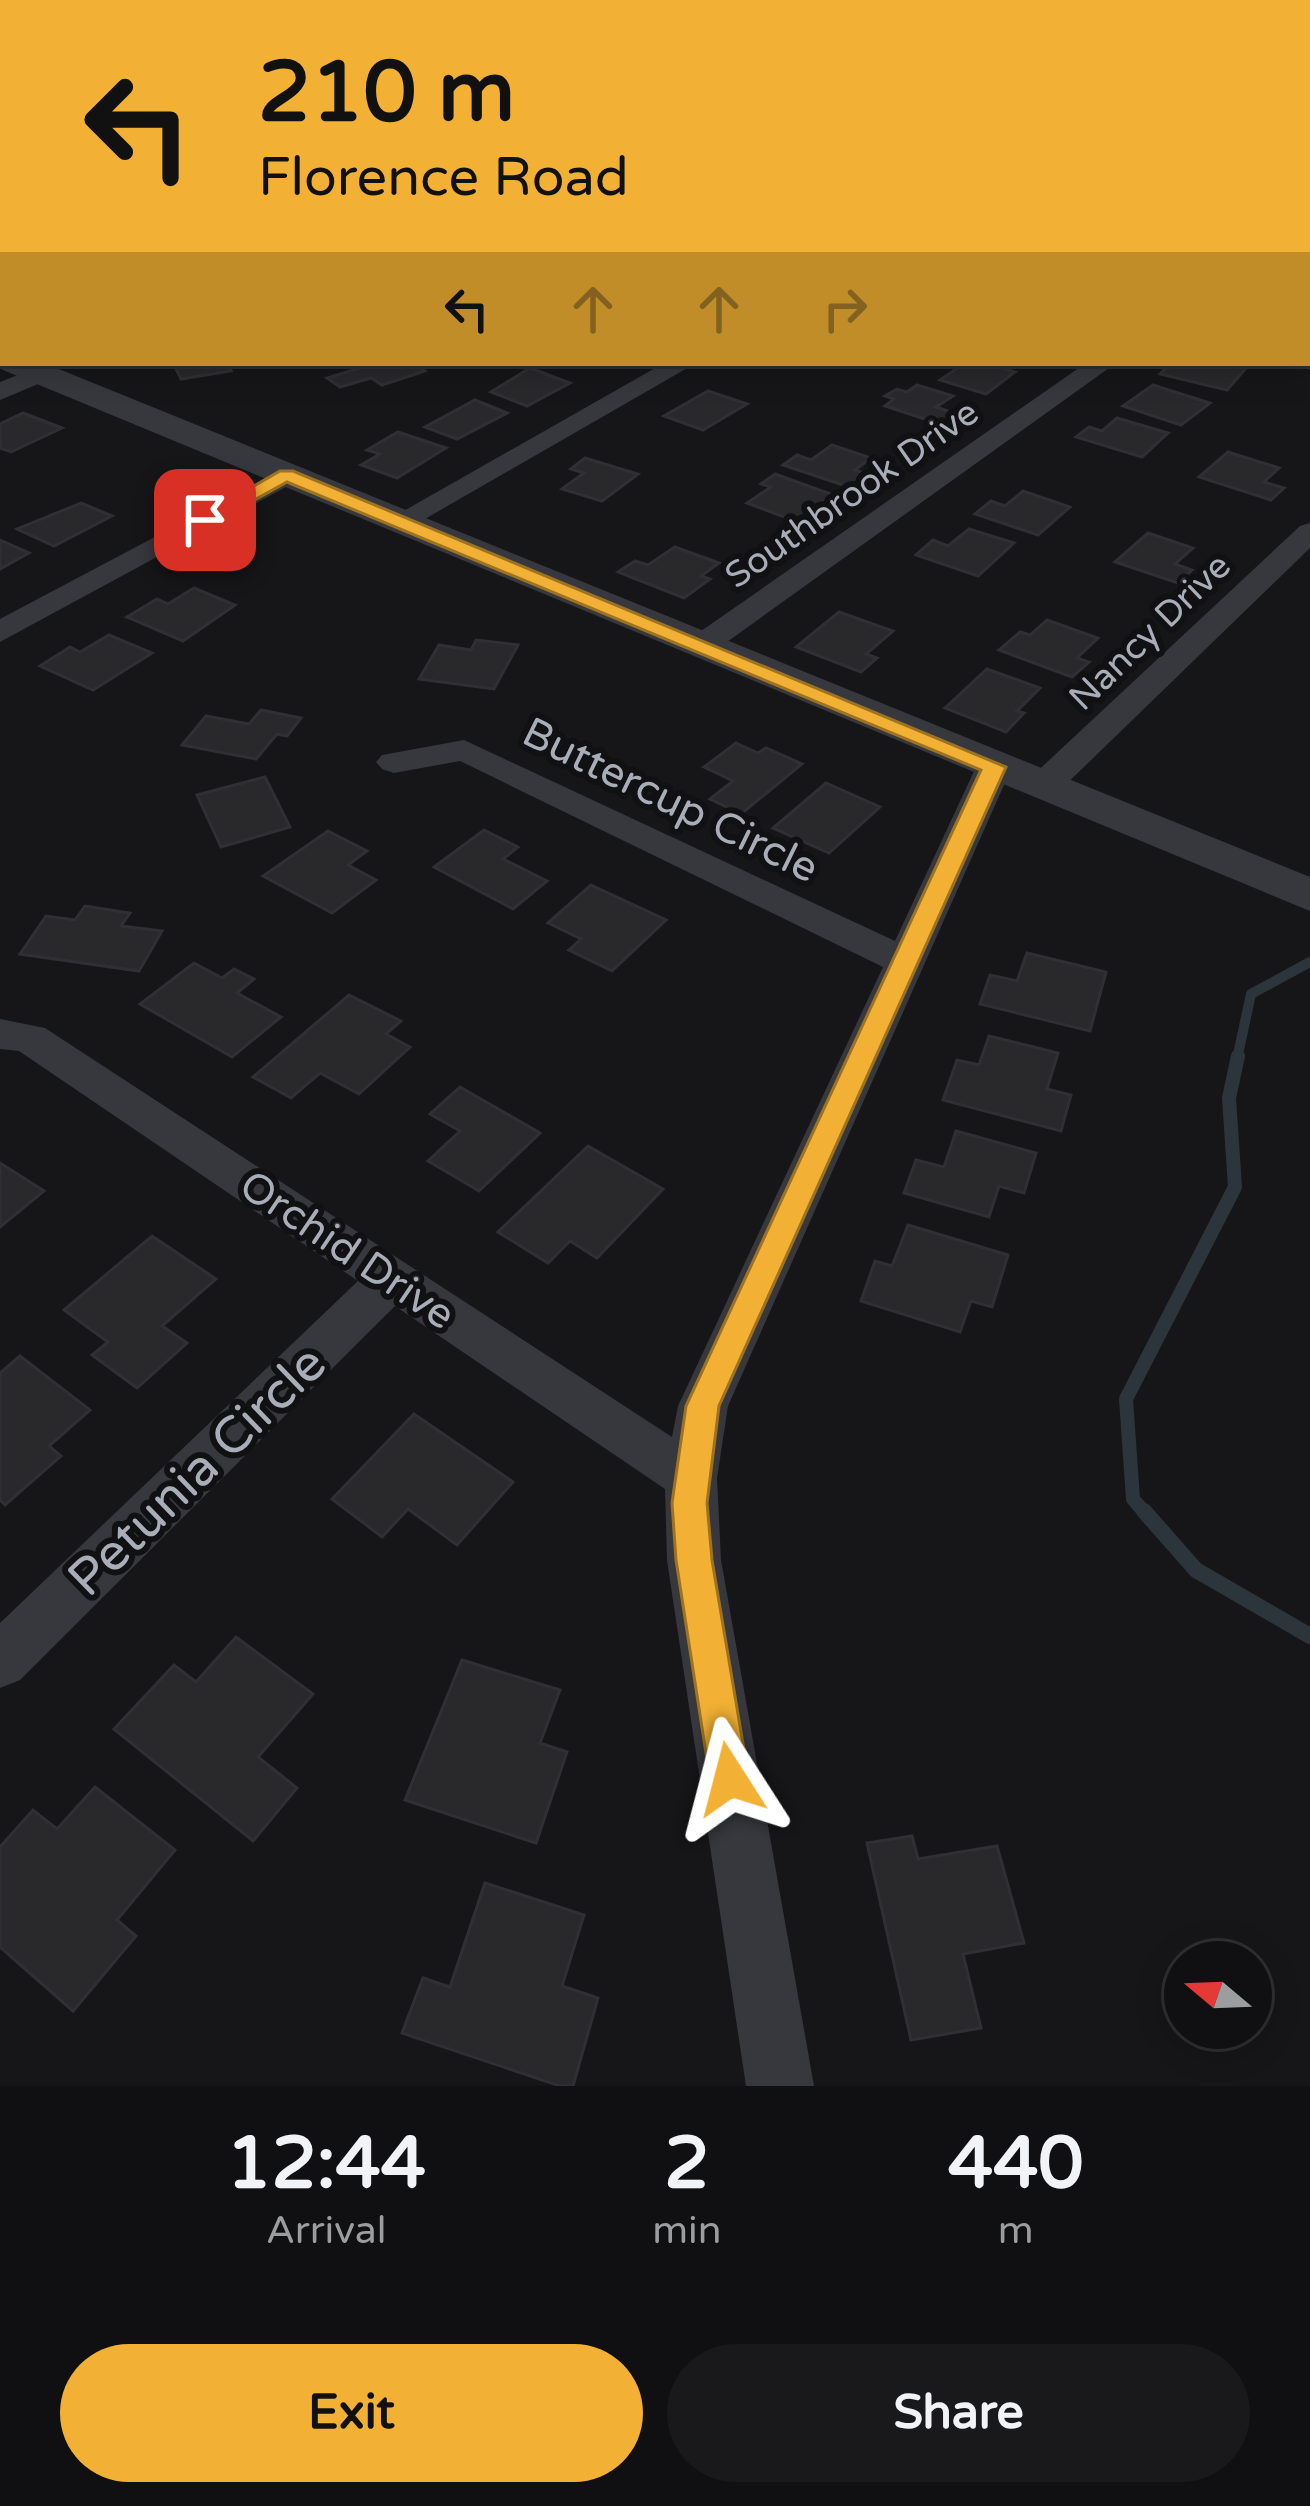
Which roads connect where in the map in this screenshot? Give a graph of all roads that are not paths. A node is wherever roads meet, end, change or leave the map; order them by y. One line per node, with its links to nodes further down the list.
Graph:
1 (21, 366): 4 (street)
2 (678, 366): 5 (street)
3 (1099, 366): 8 (street, Southbrook Drive)
4 (286, 475): 5 (street); 7 (street)
5 (400, 521): 8 (street)
6 (1310, 532): 11 (street, Nancy Drive)
7 (0, 632)
8 (702, 645): 10 (street)
9 (394, 761): 13 (street, Buttercup Circle)
10 (994, 767): 11 (street); 13 (street)
11 (1042, 787): 12 (street)
12 (1310, 895)
13 (903, 961): 16 (street)
14 (0, 1034): 15 (street, Orchid Drive)
15 (391, 1279): 16 (street, Orchid Drive); 17 (street, Petunia Circle)
16 (691, 1478): 18 (street)
17 (0, 1660)
18 (780, 2086)

